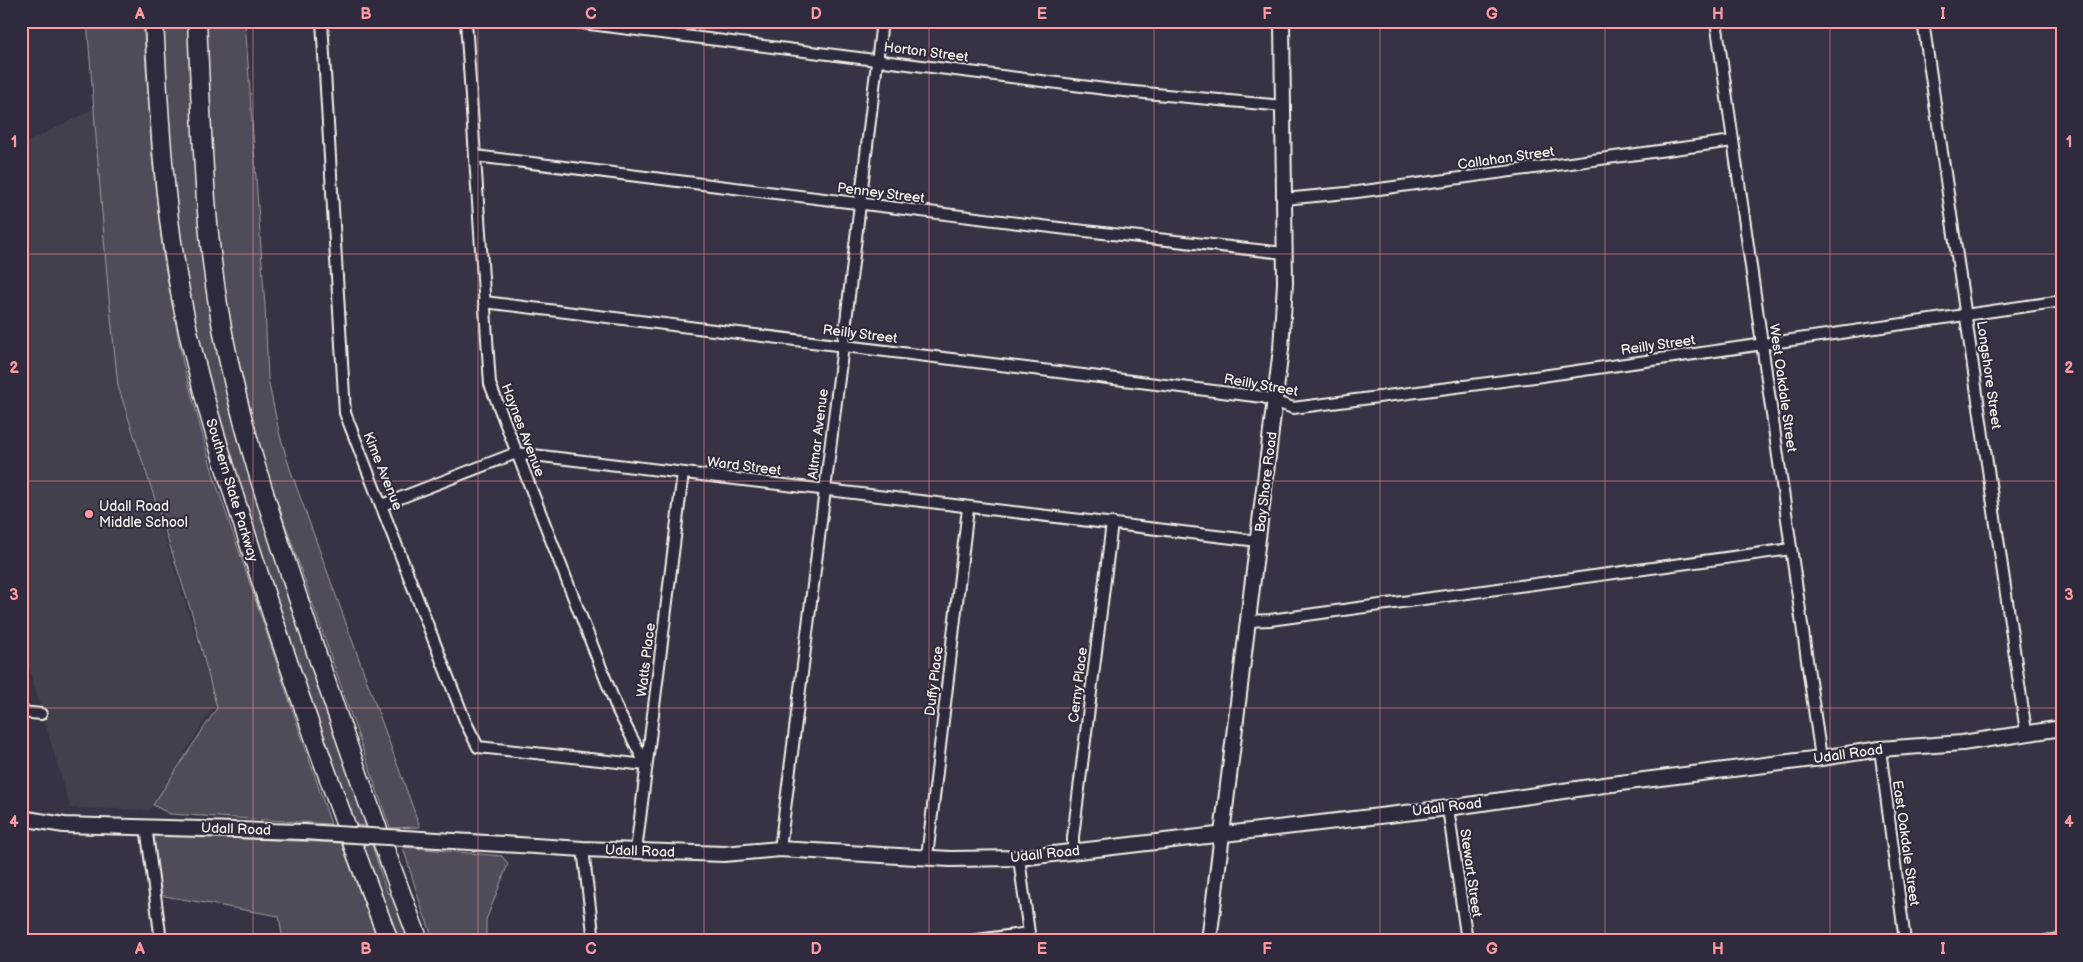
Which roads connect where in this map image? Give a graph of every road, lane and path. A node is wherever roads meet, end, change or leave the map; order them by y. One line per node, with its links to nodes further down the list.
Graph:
1 (154, 21): 52 (highway, Southern State Parkway)
2 (197, 21): 53 (highway)
3 (322, 21): 26 (street, Kime Avenue)
4 (466, 21): 13 (street, Haynes Avenue)
5 (566, 21): 10 (street, Horton Street)
6 (882, 21): 10 (street, Altmar Avenue)
7 (1282, 21): 11 (street, Bay Shore Road)
8 (1716, 21): 12 (street, West Oakdale Street)
9 (1923, 21): 19 (street, Longshore Street)
10 (877, 60): 11 (street, Horton Street); 15 (street, Altmar Avenue)
11 (1283, 106): 14 (street, Bay Shore Road)
12 (1733, 141): 14 (street, Callahan Street); 20 (street, West Oakdale Street)
13 (475, 156): 15 (street, Penney Street); 17 (street, Haynes Avenue)
14 (1284, 200): 16 (street, Bay Shore Road)
15 (860, 204): 16 (street, Penney Street); 21 (street, Altmar Avenue)
16 (1284, 253): 22 (street, Bay Shore Road)
17 (484, 302): 21 (street, Reilly Street); 23 (street, Haynes Avenue)
18 (2062, 302): 19 (street, Reilly Street)
19 (1966, 315): 20 (street, Reilly Street); 35 (street, Longshore Street)
20 (1763, 344): 22 (street, Reilly Street); 30 (street, West Oakdale Street)
21 (843, 346): 22 (street, Reilly Street); 25 (street, Altmar Avenue)
22 (1276, 402): 29 (street, Bay Shore Road)
23 (516, 453): 24 (street, Ward Street); 26 (street, Ward Street); 38 (street, Haynes Avenue)
24 (683, 473): 25 (street, Ward Street); 38 (street, Watts Place)
25 (825, 490): 27 (street, Ward Street); 44 (street, Altmar Avenue)
26 (382, 505): 38 (street, Kime Avenue)
27 (968, 508): 28 (street, Ward Street); 47 (street, Duffy Place)
28 (1112, 523): 29 (street, Ward Street); 46 (street, Cerny Place)
29 (1258, 541): 31 (street, Bay Shore Road)
30 (1791, 549): 31 (street); 37 (street, West Oakdale Street)
31 (1248, 621): 42 (street, Bay Shore Road)
32 (21, 712): 33 (street)
33 (41, 714)
34 (2062, 728): 35 (street, Udall Road)
35 (2026, 732): 36 (street, Udall Road)
36 (1880, 749): 37 (street, Udall Road); 58 (street, East Oakdale Street)
37 (1821, 758): 39 (street, Udall Road)
38 (646, 766): 45 (street, Watts Place)
39 (1448, 808): 42 (street, Udall Road); 57 (street, Stewart Street)
40 (21, 818): 41 (street, Udall Road)
41 (146, 826): 43 (street, Udall Road, bridge); 51 (street)
42 (1222, 835): 46 (street, Udall Road); 56 (street, Bay Shore Road)
43 (583, 848): 45 (street, Udall Road); 54 (street)
44 (780, 849): 45 (street, Udall Road); 47 (street, Udall Road)
45 (636, 851)
46 (1073, 851): 48 (street, Udall Road)
47 (927, 857): 48 (street, Udall Road)
48 (1019, 858): 49 (street)
49 (1030, 937): 55 (street)
50 (2062, 939): 59 (street)
51 (161, 941)
52 (389, 941)
53 (419, 941)
54 (594, 941)
55 (970, 941)
56 (1209, 941)
57 (1467, 941)
58 (1905, 941)
59 (2046, 941)

